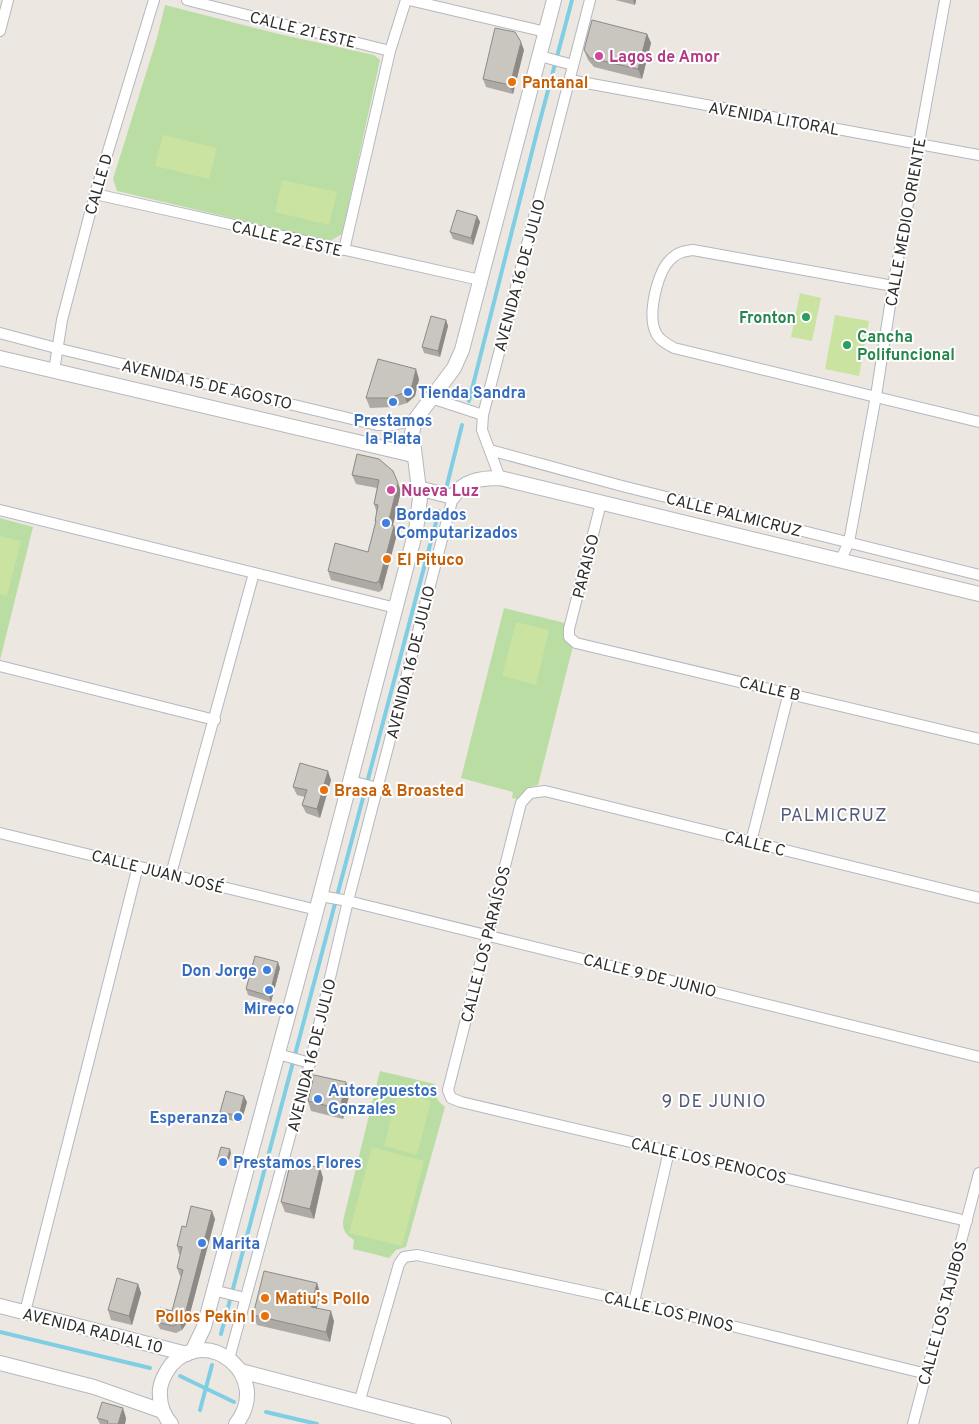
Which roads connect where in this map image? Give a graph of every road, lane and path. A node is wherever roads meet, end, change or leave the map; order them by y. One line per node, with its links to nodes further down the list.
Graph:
1 (8, 0): 9 (street)
2 (154, 0): 17 (street, CALLE D)
3 (188, 0): 8 (street, CALLE 21 ESTE)
4 (407, 0): 10 (street); 11 (street)
5 (554, 0): 10 (street)
6 (590, 0): 13 (street, AVENIDA 16 DE JULIO)
7 (942, 1): 15 (street, CALLE MEDIO ORIENTE)
8 (200, 2): 11 (street, CALLE 21 ESTE)
9 (0, 31)
10 (546, 32): 12 (street)
11 (390, 51): 18 (street)
12 (544, 57): 13 (street); 19 (street)
13 (568, 64): 14 (street, AVENIDA 16 DE JULIO)
14 (570, 80): 15 (street, AVENIDA LITORAL); 27 (street, AVENIDA 16 DE JULIO)
15 (918, 144): 16 (street, AVENIDA LITORAL); 20 (street, CALLE MEDIO ORIENTE)
16 (979, 155)
17 (95, 194): 18 (street, CALLE 22 ESTE); 22 (street, CALLE D)
18 (344, 250): 19 (street, CALLE 22 ESTE)
19 (480, 280): 26 (street)
20 (893, 286): 25 (street, CALLE MEDIO ORIENTE); 25 (street)
21 (0, 333): 22 (street, AVENIDA 15 DE AGOSTO)
22 (56, 348): 24 (street, CALLE D); 28 (street, AVENIDA 15 DE AGOSTO)
23 (0, 358): 24 (street, AVENIDA 15 DE AGOSTO)
24 (54, 371): 31 (street, AVENIDA 15 DE AGOSTO)
25 (876, 396): 29 (street); 37 (street, CALLE MEDIO ORIENTE)
26 (431, 398): 27 (street); 28 (street)
27 (478, 414): 30 (street, AVENIDA 16 DE JULIO)
28 (415, 420): 31 (street, AVENIDA 16 DE JULIO)
29 (979, 422)
30 (490, 450): 32 (street, AVENIDA 16 DE JULIO); 37 (street, CALLE PALMICRUZ)
31 (413, 455): 33 (street, AVENIDA 16 DE JULIO)
32 (500, 478): 34 (street); 35 (street, CALLE PALMICRUZ)
33 (418, 488): 34 (street); 42 (street, AVENIDA 16 DE JULIO)
34 (451, 497): 49 (street, AVENIDA 16 DE JULIO)
35 (601, 503): 38 (street, CALLE PALMICRUZ); 43 (street, PARAISO)
36 (0, 510): 39 (street)
37 (849, 542): 38 (street, CALLE MEDIO ORIENTE); 40 (street, CALLE PALMICRUZ)
38 (840, 560): 41 (street, CALLE PALMICRUZ)
39 (254, 574): 42 (street); 46 (street)
40 (979, 575)
41 (979, 594)
42 (396, 608): 48 (street, AVENIDA 16 DE JULIO)
43 (569, 629): 45 (street, CALLE B)
44 (0, 666): 46 (street)
45 (788, 692): 47 (street, CALLE B); 52 (street)
46 (215, 720): 54 (street)
47 (979, 739)
48 (354, 782): 49 (street); 55 (street, AVENIDA 16 DE JULIO)
49 (375, 788): 57 (street, AVENIDA 16 DE JULIO)
50 (530, 793): 52 (street, CALLE C); 59 (street, CALLE LOS PARAÍSOS)
51 (0, 833): 53 (street, CALLE JUAN JOSÉ)
52 (751, 842): 56 (street, CALLE C)
53 (138, 866): 54 (street, CALLE JUAN JOSÉ); 71 (street)
54 (170, 874): 58 (street, CALLE JUAN JOSÉ)
55 (324, 896): 57 (street, CALLE 9 DE JUNIO); 58 (street, AVENIDA 16 DE JULIO)
56 (979, 898)
57 (345, 900): 59 (street, CALLE 9 DE JUNIO); 62 (street, AVENIDA 16 DE JULIO)
58 (317, 910): 60 (street, AVENIDA 16 DE JULIO)
59 (488, 936): 61 (street, CALLE 9 DE JUNIO); 63 (street, CALLE LOS PARAÍSOS)
60 (282, 1055): 62 (street); 67 (street, AVENIDA 16 DE JULIO)
61 (979, 1058)
62 (310, 1063): 68 (street, AVENIDA 16 DE JULIO)
63 (451, 1098): 64 (street, CALLE LOS PENOCOS)
64 (669, 1151): 66 (street, CALLE LOS PENOCOS); 69 (street)
65 (979, 1174): 66 (street, CALLE LOS TAJIBOS)
66 (967, 1221): 78 (street, CALLE LOS TAJIBOS)
67 (218, 1291): 68 (street); 72 (street, AVENIDA 16 DE JULIO)
68 (241, 1297): 75 (street, AVENIDA 16 DE JULIO)
69 (634, 1302): 78 (street, CALLE LOS PINOS); 79 (street, CALLE LOS PINOS)
70 (0, 1306): 71 (street, AVENIDA RADIAL 10)
71 (25, 1312): 74 (street, AVENIDA RADIAL 10)
72 (204, 1327): 73 (street); 74 (street, AVENIDA 16 DE JULIO)
73 (213, 1352): 74 (street, AVENIDA RADIAL 10); 75 (street)
74 (189, 1353): 80 (street)
75 (229, 1359): 77 (street)
76 (0, 1363): 80 (street)
77 (241, 1371): 79 (street); 82 (street)
78 (926, 1374): 84 (street, CALLE LOS TAJIBOS)
79 (359, 1403): 83 (street)
80 (162, 1411): 81 (street)
81 (171, 1424)
82 (236, 1424)
83 (444, 1424)
84 (913, 1424)

